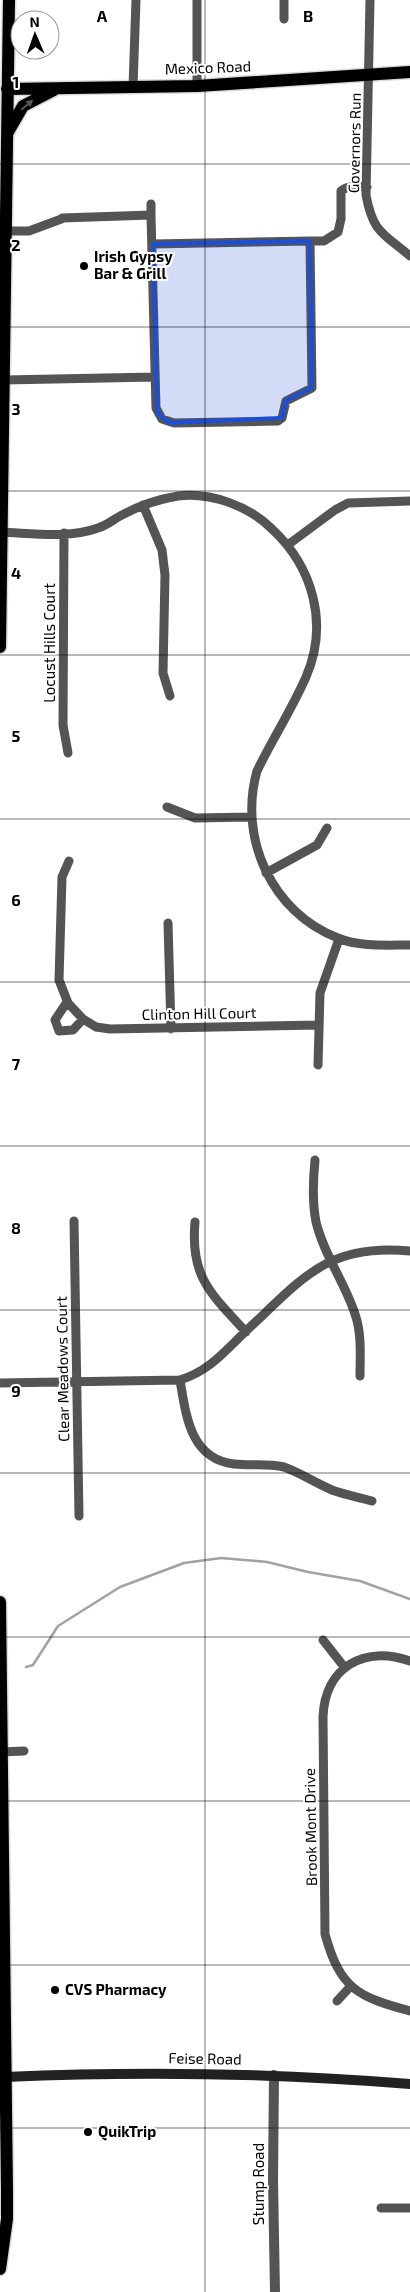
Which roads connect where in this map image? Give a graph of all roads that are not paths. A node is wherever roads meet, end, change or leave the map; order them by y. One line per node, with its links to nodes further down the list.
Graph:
1 (9, 0): 11 (main road)
2 (136, 0): 9 (street)
3 (197, 0): 10 (street)
4 (284, 0): 6 (street)
5 (370, 0): 8 (street, Governors Run)
6 (284, 19)
7 (410, 72): 8 (main road, Mexico Road)
8 (369, 73): 10 (main road, Mexico Road); 14 (street, Governors Run)
9 (133, 86): 10 (main road, Mexico Road); 12 (main road, Mexico Road)
10 (197, 86)
11 (7, 88): 12 (main road, Mexico Road); 13 (main road)
12 (59, 88): 13 (main road, one-way to 12)
13 (7, 134): 17 (main road)
14 (367, 187): 18 (street); 20 (street, Governors Run)
15 (151, 204): 16 (street)
16 (152, 215): 17 (street); 19 (street)
17 (3, 231): 22 (main road)
18 (310, 241): 19 (street); 21 (street)
19 (153, 244): 21 (street)
20 (410, 256)
21 (155, 377): 22 (street)
22 (4, 380): 25 (main road)
23 (410, 501): 27 (street)
24 (143, 505): 26 (street); 27 (street); 29 (street)
25 (1, 532): 26 (street); 28 (main road)
26 (64, 533): 30 (street, Locust Hills Court)
27 (289, 544): 32 (street)
28 (0, 647)
29 (170, 696)
30 (68, 753)
31 (167, 807): 32 (street)
32 (251, 817): 35 (street)
33 (327, 828): 35 (street)
34 (69, 861): 39 (street, Clinton Hill Court)
35 (266, 873): 37 (street)
36 (168, 923): 42 (street)
37 (339, 939): 38 (street); 41 (street)
38 (410, 945)
39 (67, 1002): 40 (street, Clinton Hill Court); 40 (street)
40 (83, 1020): 42 (street, Clinton Hill Court)
41 (317, 1026): 42 (street, Clinton Hill Court); 43 (street)
42 (171, 1029)
43 (318, 1065)
44 (315, 1160): 48 (street)
45 (74, 1220): 52 (street, Clear Meadows Court)
46 (195, 1222): 49 (street)
47 (410, 1252): 48 (street)
48 (332, 1261): 49 (street); 50 (street)
49 (246, 1332): 51 (street)
50 (360, 1376)
51 (180, 1380): 52 (street); 54 (street)
52 (76, 1381): 53 (street); 55 (street, Clear Meadows Court)
53 (0, 1383)
54 (372, 1501)
55 (79, 1516)
56 (0, 1602): 61 (main road)
57 (323, 1640): 59 (street)
58 (410, 1661): 59 (street, Brook Mont Drive)
59 (345, 1668): 62 (street, Brook Mont Drive)
60 (24, 1751): 61 (street)
61 (1, 1752): 66 (main road)
62 (350, 1987): 63 (street); 64 (street, Brook Mont Drive)
63 (337, 2001)
64 (410, 2012)
65 (274, 2075): 66 (main road, Feise Road); 67 (main road, Feise Road); 71 (street, Stump Road)
66 (2, 2077): 70 (main road)
67 (410, 2084)
68 (381, 2208): 69 (street)
69 (410, 2208)
70 (0, 2269)
71 (275, 2292)

